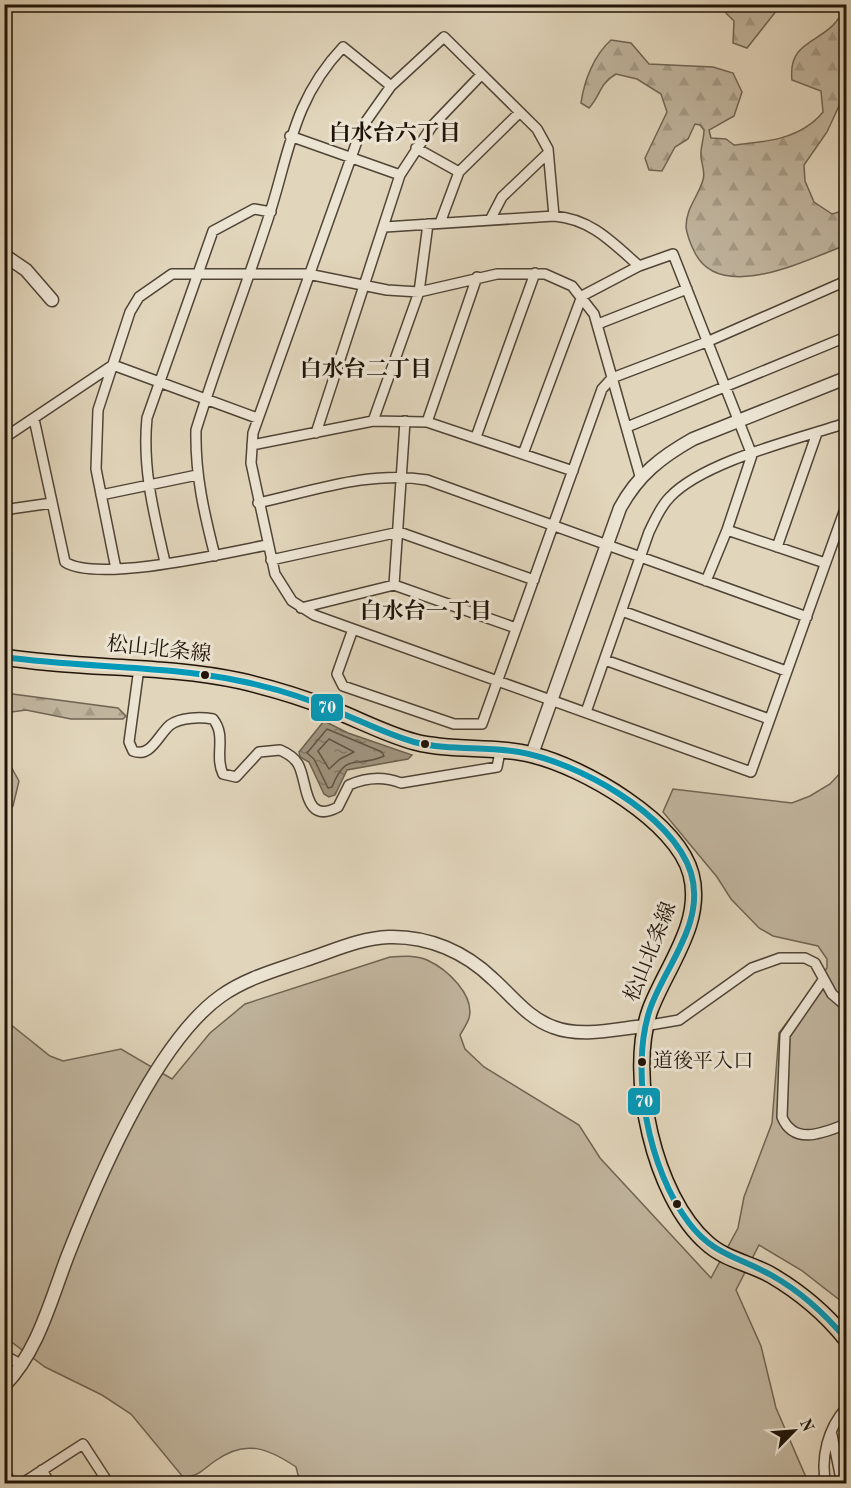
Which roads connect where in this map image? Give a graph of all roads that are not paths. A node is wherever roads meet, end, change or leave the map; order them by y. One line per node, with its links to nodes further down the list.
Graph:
1 (481, 75): 2 (street); 3 (street); 5 (street)
2 (391, 86): 4 (street); 7 (street)
3 (520, 112): 6 (street); 8 (street)
4 (290, 136): 7 (street); 10 (street)
5 (416, 148): 8 (street); 9 (street)
6 (548, 153): 11 (street); 12 (street)
7 (350, 158): 9 (street); 20 (street)
8 (459, 172): 13 (street)
9 (400, 175): 15 (street)
10 (271, 212): 18 (street); 21 (street)
11 (554, 216): 12 (street); 17 (street)
12 (490, 220): 13 (street)
13 (440, 223): 14 (street)
14 (428, 224): 15 (street); 26 (street)
15 (385, 227): 24 (street)
16 (4, 255): 28 (street)
17 (639, 266): 25 (street); 27 (street)
18 (250, 272): 20 (street); 21 (street); 37 (street)
19 (535, 273): 22 (street); 27 (street); 48 (street)
20 (308, 274): 24 (street); 38 (street)
21 (196, 275): 32 (street); 35 (street)
22 (477, 277): 26 (street); 43 (street)
23 (846, 281): 31 (street)
24 (363, 286): 26 (street); 46 (street)
25 (687, 289): 29 (street); 31 (street)
26 (419, 292): 40 (street)
27 (582, 296): 29 (street); 51 (street)
28 (52, 300)
29 (598, 324): 33 (street)
30 (846, 337): 36 (street)
31 (709, 341): 33 (street); 36 (street)
32 (113, 365): 35 (street); 39 (street); 58 (street)
33 (612, 378): 45 (street); 53 (street)
34 (846, 378): 42 (street)
35 (159, 381): 37 (street); 57 (street)
36 (726, 388): 42 (street); 45 (street)
37 (205, 400): 38 (street); 54 (street)
38 (257, 418): 50 (street)
39 (33, 419): 49 (street); 59 (street)
40 (373, 421): 41 (street); 46 (street)
41 (405, 421): 43 (street); 55 (street)
42 (738, 421): 52 (street); 56 (street)
43 (427, 422): 48 (street)
44 (846, 423): 47 (street)
45 (627, 427): 56 (street)
46 (316, 433): 50 (street)
47 (817, 433): 52 (street); 68 (street)
48 (476, 436): 51 (street)
49 (4, 438)
50 (252, 445): 60 (street)
51 (523, 454): 53 (street)
52 (752, 455): 64 (street); 70 (street)
53 (573, 471): 63 (street)
54 (197, 475): 57 (street); 69 (street)
55 (402, 476): 60 (street); 63 (street); 65 (street)
56 (640, 476): 67 (street)
57 (148, 485): 58 (street); 72 (street)
58 (101, 495): 74 (street)
59 (52, 503): 62 (street); 74 (street)
60 (258, 503): 66 (street)
61 (846, 506): 73 (street)
62 (4, 507)
63 (553, 525): 67 (street); 75 (street)
64 (727, 530): 68 (street); 76 (street)
65 (399, 532): 71 (street); 75 (street); 77 (street)
66 (267, 545): 69 (street); 71 (street)
67 (606, 545): 70 (street); 88 (street)
68 (777, 547): 73 (street)
69 (215, 556): 72 (street)
70 (639, 558): 76 (street); 79 (street)
71 (271, 560): 78 (street)
72 (165, 562): 74 (street)
73 (825, 563): 80 (street)
74 (116, 569)
75 (534, 580): 81 (street)
76 (706, 581): 80 (street)
77 (394, 585): 78 (street); 81 (street)
78 (301, 608): 82 (street)
79 (622, 611): 84 (street); 86 (street)
80 (807, 616): 86 (street)
81 (516, 628): 87 (street)
82 (353, 629): 87 (street); 87 (street)
83 (4, 657): 85 (main road, 松山北条線)
84 (605, 660): 89 (street); 90 (street)
85 (139, 668): 91 (main road, 松山北条線); 91 (street)
86 (786, 671): 90 (street)
87 (498, 680): 88 (street)
88 (551, 699): 89 (street); 92 (street)
89 (586, 712): 90 (street)
90 (769, 719)
91 (500, 752): 92 (main road, 松山北条線)
92 (532, 754): 95 (main road, 松山北条線)
93 (823, 980): 94 (street); 95 (street); 96 (street)
94 (846, 1006)
95 (645, 1026): 97 (main road, 松山北条線); 99 (street)
96 (846, 1124)
97 (846, 1339)
98 (4, 1354): 99 (street)
99 (22, 1365): 100 (street)
100 (4, 1386)
101 (846, 1408): 102 (street)
102 (832, 1436): 109 (street); 110 (street)
103 (42, 1470): 106 (street); 107 (street); 108 (street)
104 (4, 1471): 105 (street)
105 (12, 1484)
106 (21, 1484)
107 (51, 1484)
108 (109, 1484)
109 (826, 1484)
110 (842, 1484)

